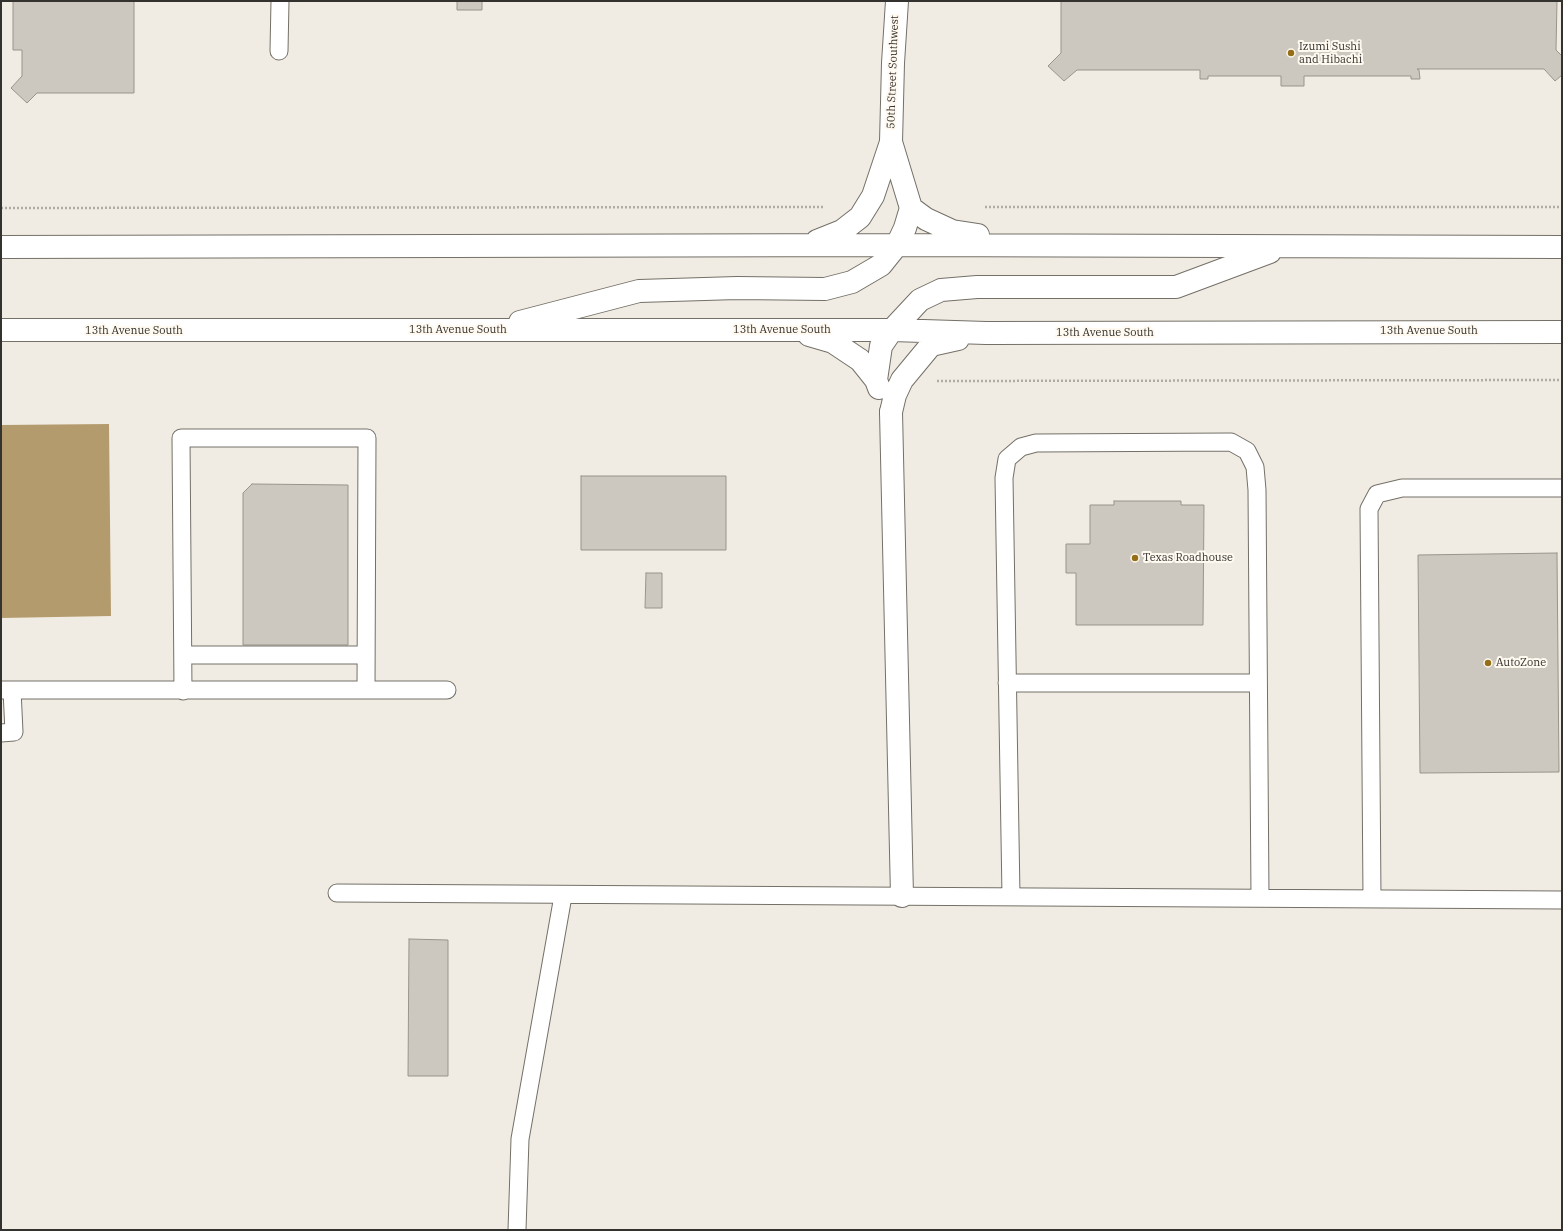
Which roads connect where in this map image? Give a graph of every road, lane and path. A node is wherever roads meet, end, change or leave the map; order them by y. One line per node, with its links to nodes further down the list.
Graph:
1 (280, 1): 3 (lane)
2 (896, 1): 4 (main road, 50th Street Southwest)
3 (279, 51)
4 (891, 142): 9 (main road); 11 (main road)
5 (832, 207): 8 (path)
6 (984, 207): 7 (path)
7 (1562, 207)
8 (1, 208)
9 (911, 208): 10 (main road); 12 (main road)
10 (897, 244): 11 (main road); 12 (main road); 17 (main road)
11 (803, 245): 14 (main road)
12 (1044, 246): 13 (main road)
13 (1284, 246): 15 (main road); 19 (main road)
14 (1, 247)
15 (1562, 247)
16 (1, 330): 17 (main road, 13th Avenue South)
17 (490, 330): 18 (main road, 13th Avenue South)
18 (794, 330): 19 (main road, 13th Avenue South); 22 (main road)
19 (892, 330): 21 (main road, 13th Avenue South); 22 (main road)
20 (1562, 332): 21 (main road, 13th Avenue South)
21 (986, 333): 25 (main road)
22 (876, 380): 25 (main road)
23 (1562, 380): 24 (path)
24 (936, 381)
25 (891, 412): 38 (main road)
26 (1562, 488): 41 (lane)
27 (366, 654): 28 (lane); 28 (lane); 33 (lane)
28 (183, 655): 32 (lane)
29 (1258, 682): 30 (lane); 30 (lane); 40 (lane)
30 (1007, 683): 39 (lane)
31 (6, 690): 32 (lane); 35 (lane)
32 (183, 690): 33 (lane)
33 (366, 690): 34 (lane)
34 (447, 690)
35 (1, 733)
36 (337, 893): 37 (lane)
37 (563, 896): 38 (lane); 43 (lane)
38 (902, 896): 39 (lane)
39 (1011, 896): 40 (lane)
40 (1260, 897): 41 (lane)
41 (1372, 898): 42 (lane)
42 (1562, 900)
43 (517, 1230)

